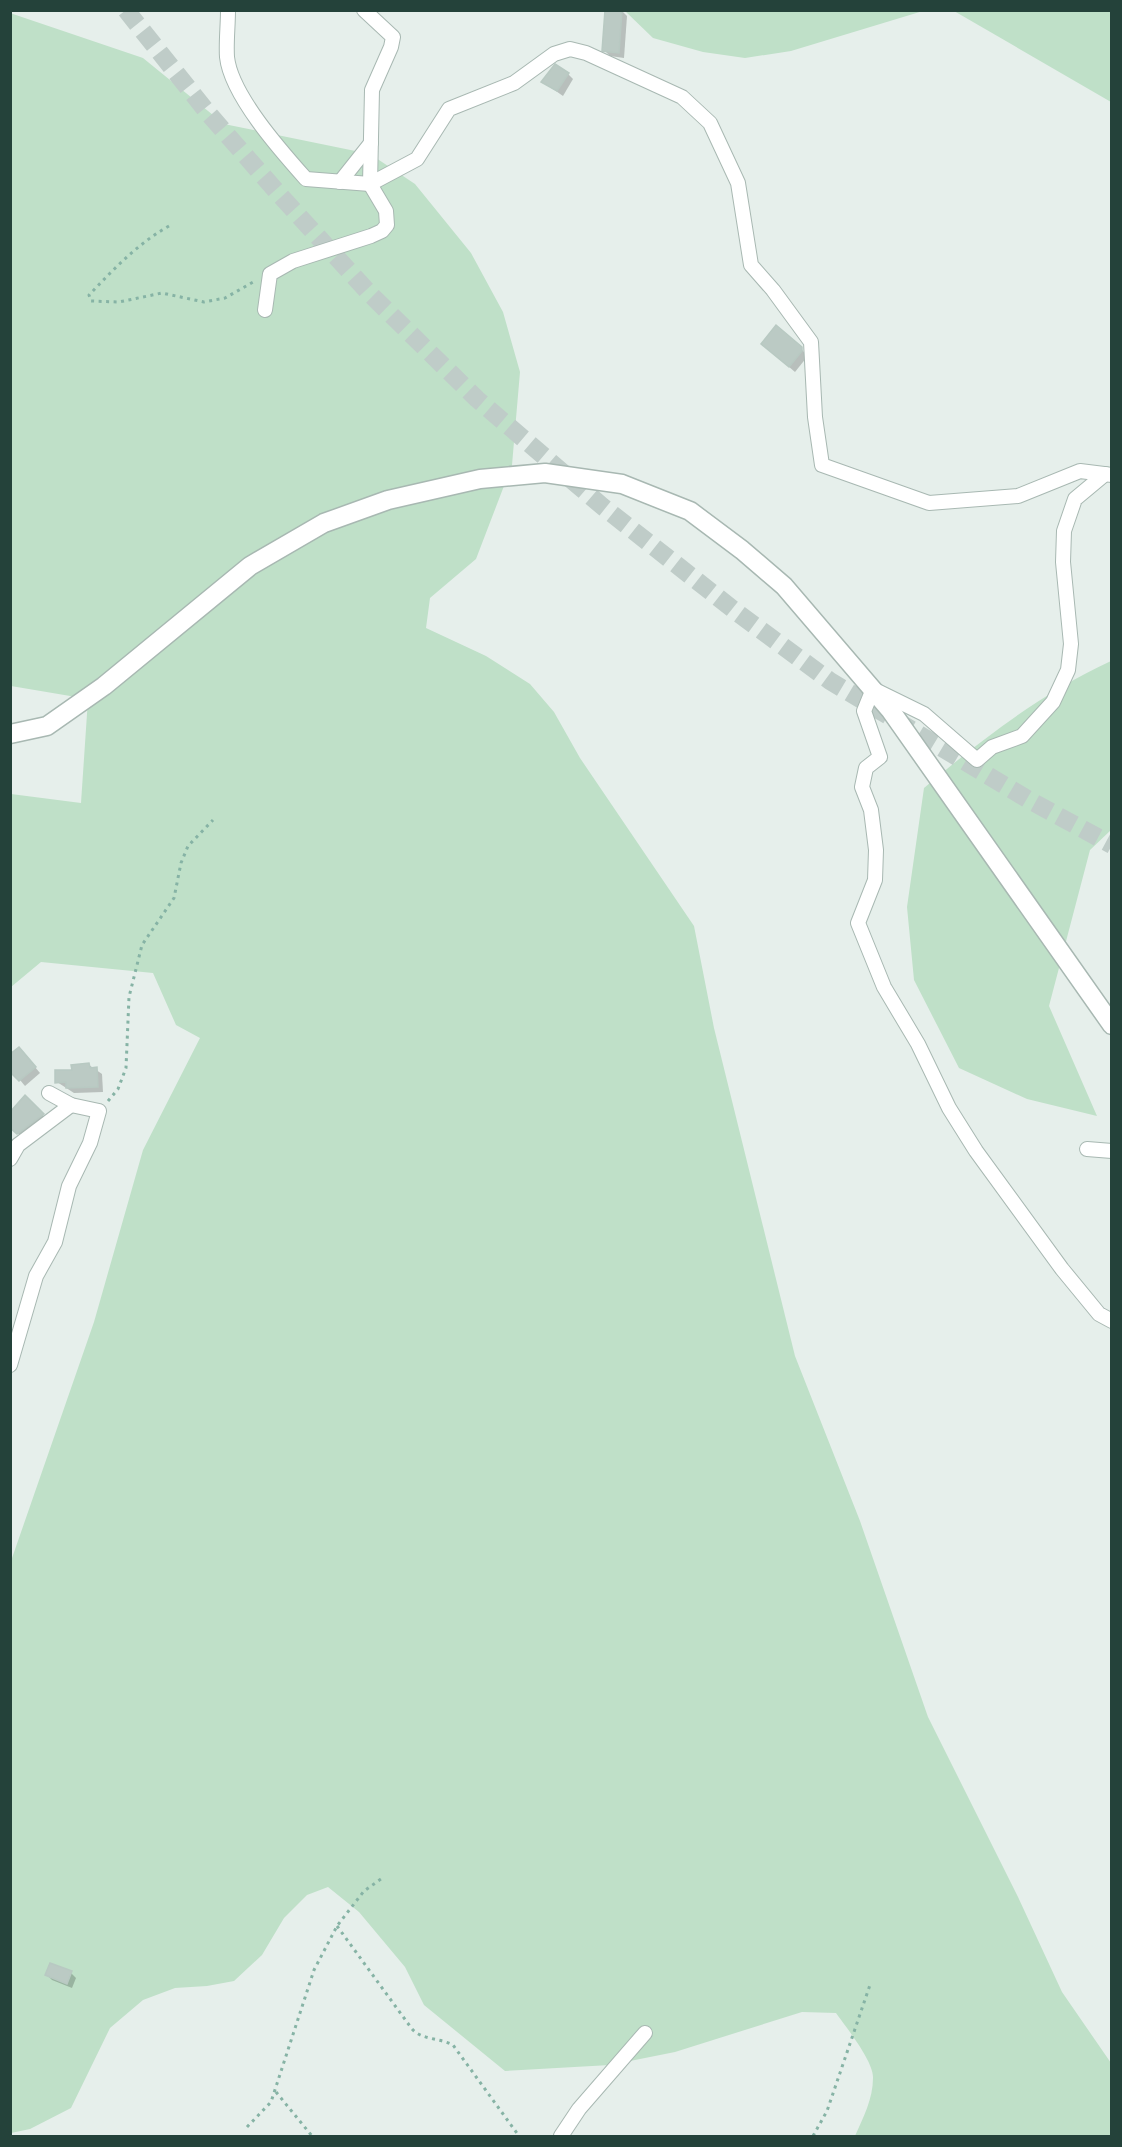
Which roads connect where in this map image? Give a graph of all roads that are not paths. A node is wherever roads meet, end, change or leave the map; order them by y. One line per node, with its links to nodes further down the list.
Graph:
1 (228, 10): 4 (street)
2 (364, 10): 3 (street)
3 (371, 143): 4 (street); 5 (street)
4 (340, 182): 5 (street)
5 (370, 184): 6 (street); 7 (street)
6 (265, 310)
7 (1108, 474): 8 (street)
8 (873, 689): 9 (street); 10 (street); 17 (street)
9 (10, 734)
10 (1112, 1025)
11 (49, 1093): 12 (street)
12 (71, 1105): 13 (street); 18 (street)
13 (16, 1142): 16 (street)
14 (1087, 1149): 15 (street)
15 (1112, 1150)
16 (10, 1159)
17 (1112, 1321)
18 (10, 1365)
19 (645, 2033): 20 (street)
20 (561, 2136)

